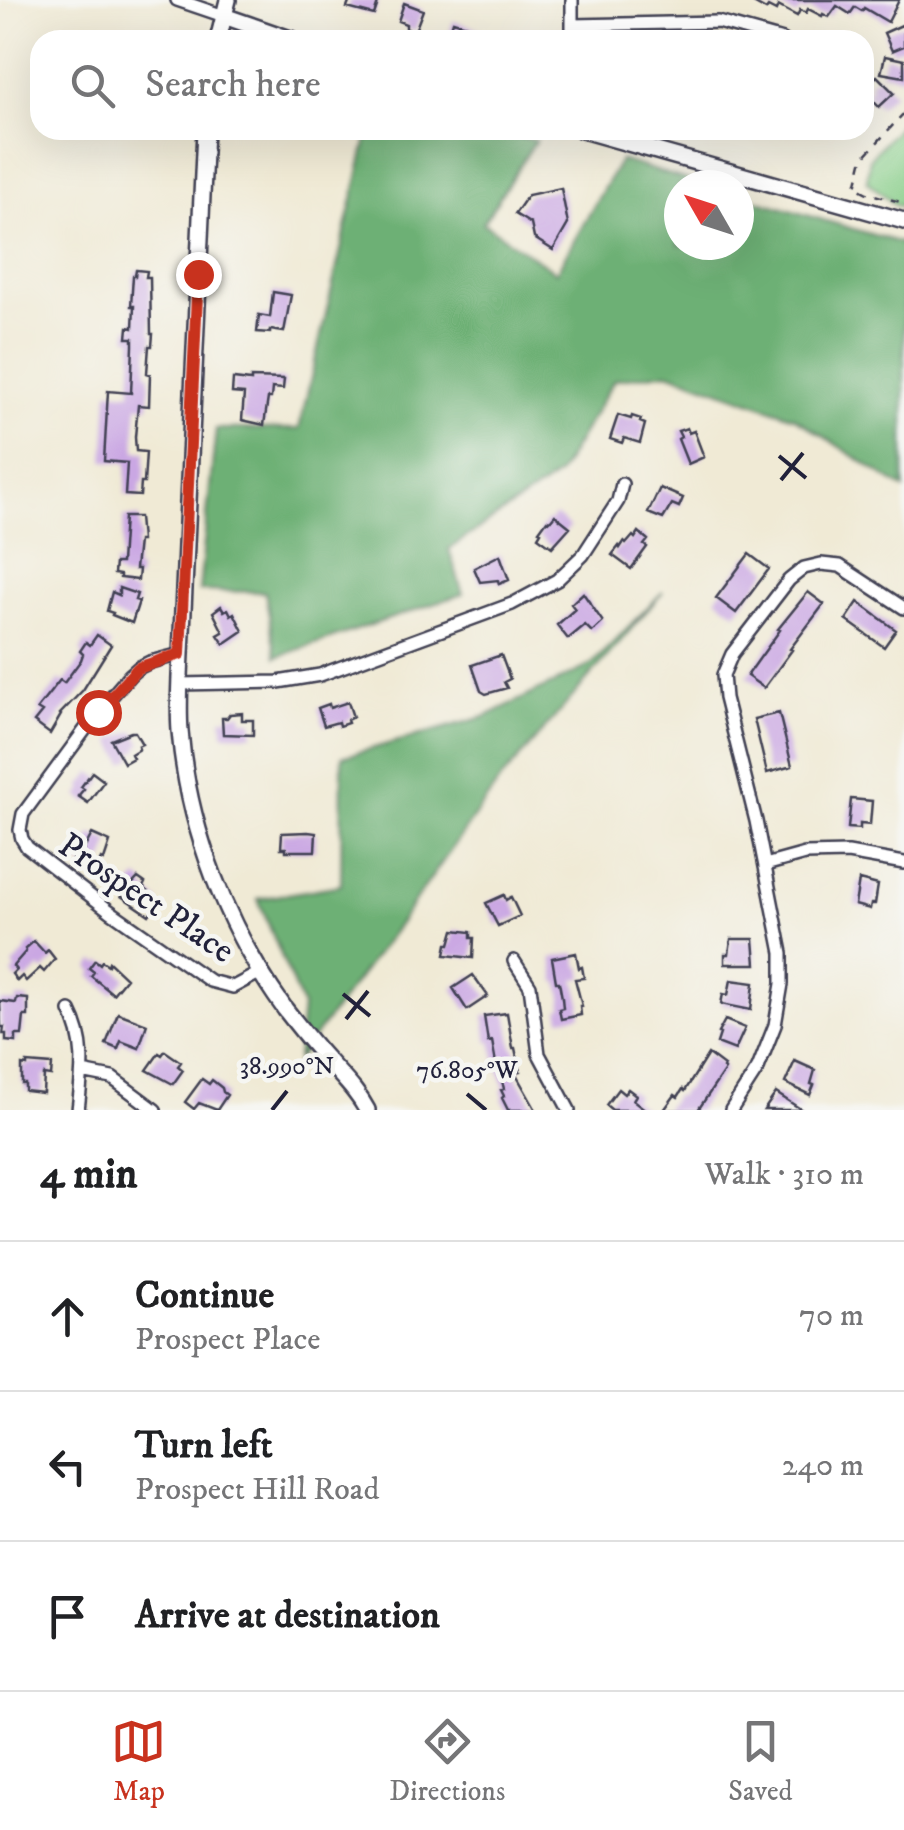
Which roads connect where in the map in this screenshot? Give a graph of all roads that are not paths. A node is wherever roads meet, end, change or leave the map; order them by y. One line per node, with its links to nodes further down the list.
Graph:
1 (177, 0): 3 (street)
2 (572, 0): 4 (street)
3 (226, 8): 5 (street)
4 (574, 25): 6 (street); 7 (street)
5 (272, 30)
6 (573, 30)
7 (746, 30)
8 (205, 140): 13 (street)
9 (617, 140): 10 (street)
10 (904, 221)
11 (622, 484): 14 (street)
12 (904, 608): 16 (street)
13 (180, 654): 14 (street); 18 (street, Prospect Place)
14 (180, 684): 18 (street)
15 (904, 863): 16 (street)
16 (765, 865): 25 (street)
17 (514, 961): 24 (street)
18 (261, 972): 23 (street)
19 (70, 1011): 20 (street)
20 (82, 1072): 21 (street); 22 (street)
21 (78, 1110)
22 (155, 1110)
23 (367, 1110)
24 (569, 1110)
25 (731, 1110)

